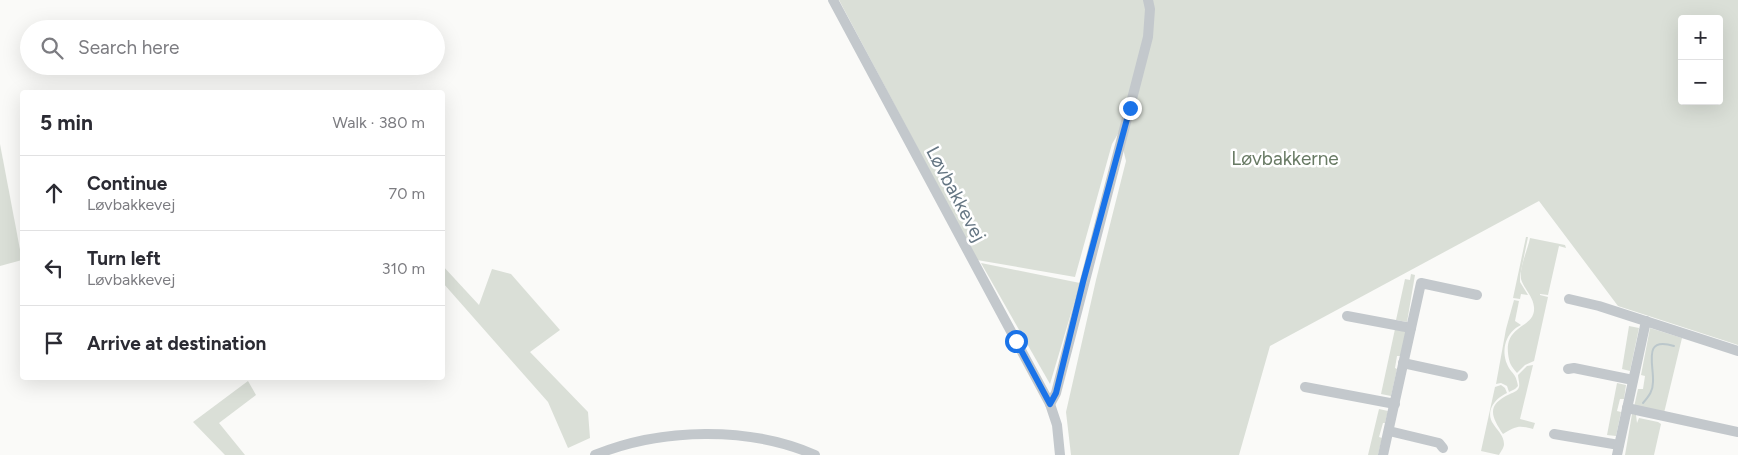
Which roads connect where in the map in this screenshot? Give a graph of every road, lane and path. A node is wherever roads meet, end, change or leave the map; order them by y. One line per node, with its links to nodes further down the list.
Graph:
1 (833, 0): 14 (street, Løvbakkevej)
2 (1148, 0): 14 (street)
3 (1477, 295): 7 (street)
4 (1569, 299): 6 (street)
5 (1347, 316): 7 (street)
6 (1646, 321): 8 (street); 12 (street)
7 (1411, 328): 9 (street)
8 (1738, 351)
9 (1404, 363): 11 (street); 15 (street)
10 (1568, 369): 12 (street)
11 (1463, 376)
12 (1633, 380): 16 (street)
13 (1305, 387): 15 (street)
14 (1050, 404): 24 (street, Løvbakkevej)
15 (1394, 404): 17 (street)
16 (1627, 408): 18 (street); 21 (street)
17 (1389, 431): 20 (street); 25 (street)
18 (1738, 432)
19 (1554, 434): 21 (street)
20 (1443, 448)
21 (1618, 450)
22 (595, 455): 23 (street)
23 (815, 455)
24 (1060, 455)
25 (1384, 455)

